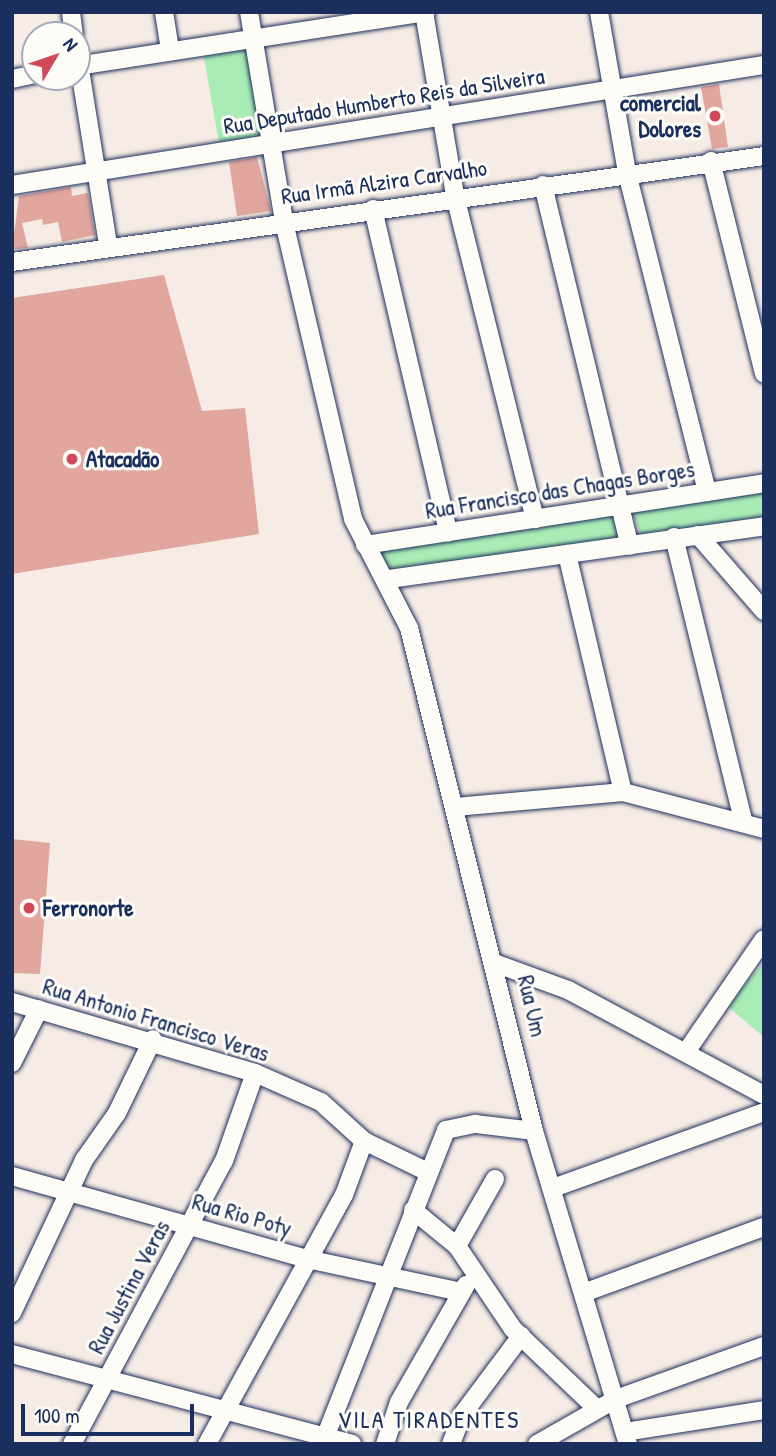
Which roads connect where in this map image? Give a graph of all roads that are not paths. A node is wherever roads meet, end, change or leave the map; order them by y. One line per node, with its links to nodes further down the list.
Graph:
1 (163, 12): 7 (street)
2 (249, 12): 6 (street, Rua Um)
3 (425, 12): 5 (street); 12 (street)
4 (599, 12): 10 (street)
5 (336, 19): 6 (street)
6 (254, 40): 7 (street); 13 (street, Rua Um)
7 (170, 51): 8 (street)
8 (91, 60)
9 (764, 65): 10 (street, Rua Deputado Humberto Reis da Silveira)
10 (611, 90): 12 (street, Rua Deputado Humberto Reis da Silveira); 17 (street)
11 (83, 91): 16 (street)
12 (442, 117): 13 (street, Rua Deputado Humberto Reis da Silveira); 20 (street)
13 (272, 144): 16 (street, Rua Deputado Humberto Reis da Silveira); 22 (street, Rua Um)
14 (764, 156): 15 (street, Rua Irmã Alzira Carvalho)
15 (711, 161): 17 (street, Rua Irmã Alzira Carvalho); 25 (street)
16 (95, 170): 18 (street, Rua Deputado Humberto Reis da Silveira); 23 (street)
17 (627, 173): 19 (street, Rua Irmã Alzira Carvalho); 27 (street)
18 (12, 185)
19 (543, 185): 20 (street, Rua Irmã Alzira Carvalho); 28 (street)
20 (455, 196): 21 (street, Rua Irmã Alzira Carvalho); 29 (street)
21 (373, 209): 22 (street, Rua Irmã Alzira Carvalho); 31 (street)
22 (284, 222): 23 (street, Rua Irmã Alzira Carvalho); 34 (street, Rua Um)
23 (108, 245): 24 (street, Rua Irmã Alzira Carvalho)
24 (12, 262)
25 (764, 374)
26 (764, 484): 27 (street, Rua Francisco das Chagas Borges)
27 (707, 492): 28 (street, Rua Francisco das Chagas Borges)
28 (621, 506): 29 (street, Rua Francisco das Chagas Borges); 35 (street)
29 (535, 519): 31 (street, Rua Francisco das Chagas Borges)
30 (764, 526): 32 (street)
31 (449, 532): 34 (street, Rua Francisco das Chagas Borges)
32 (698, 535): 33 (street); 38 (street)
33 (674, 537): 35 (street); 41 (street)
34 (365, 545): 37 (street, Rua Um)
35 (630, 546): 36 (street)
36 (567, 554): 37 (street); 39 (street)
37 (388, 579): 40 (street, Rua Um)
38 (764, 611)
39 (623, 792): 40 (street); 41 (street)
40 (455, 807): 44 (street, Rua Um)
41 (743, 821): 42 (street)
42 (764, 829)
43 (764, 939): 48 (street)
44 (497, 964): 48 (street); 53 (street, Rua Um)
45 (12, 1002): 46 (street, Rua Antonio Francisco Veras)
46 (39, 1009): 47 (street, Rua Antonio Francisco Veras); 49 (street)
47 (153, 1039): 50 (street, Rua Antonio Francisco Veras); 59 (street)
48 (686, 1052): 51 (street)
49 (12, 1063)
50 (255, 1073): 54 (street, Rua Antonio Francisco Veras); 61 (street, Rua Justina Veras)
51 (764, 1095)
52 (764, 1112): 58 (street)
53 (534, 1131): 55 (street); 58 (street, Rua Um)
54 (364, 1141): 55 (street, Rua Antonio Francisco Veras); 64 (street)
55 (426, 1171): 60 (street)
56 (12, 1176): 59 (street, Rua Rio Poty)
57 (495, 1179): 63 (street)
58 (553, 1188): 68 (street, Rua Um)
59 (72, 1190): 61 (street, Rua Rio Poty); 69 (street)
60 (413, 1210): 63 (street); 65 (street)
61 (189, 1226): 64 (street, Rua Rio Poty); 73 (street, Rua Justina Veras)
62 (764, 1227): 68 (street)
63 (457, 1246): 66 (street)
64 (307, 1259): 65 (street, Rua Rio Poty); 76 (street)
65 (389, 1274): 67 (street, Rua Rio Poty); 78 (street)
66 (475, 1274): 67 (street); 70 (street)
67 (461, 1292): 83 (street)
68 (586, 1292): 74 (street, Rua Um)
69 (12, 1313)
70 (521, 1336): 75 (street); 84 (street)
71 (764, 1346): 74 (street)
72 (12, 1354): 73 (street)
73 (108, 1378): 76 (street); 80 (street, Rua Justina Veras)
74 (616, 1399): 75 (street); 79 (street, Rua Um)
75 (596, 1408): 85 (street)
76 (225, 1409): 78 (street); 81 (street)
77 (764, 1410): 79 (street)
78 (316, 1437): 82 (street)
79 (627, 1438)
80 (72, 1444)
81 (207, 1444)
82 (352, 1444)
83 (385, 1444)
84 (451, 1444)
85 (537, 1444)

